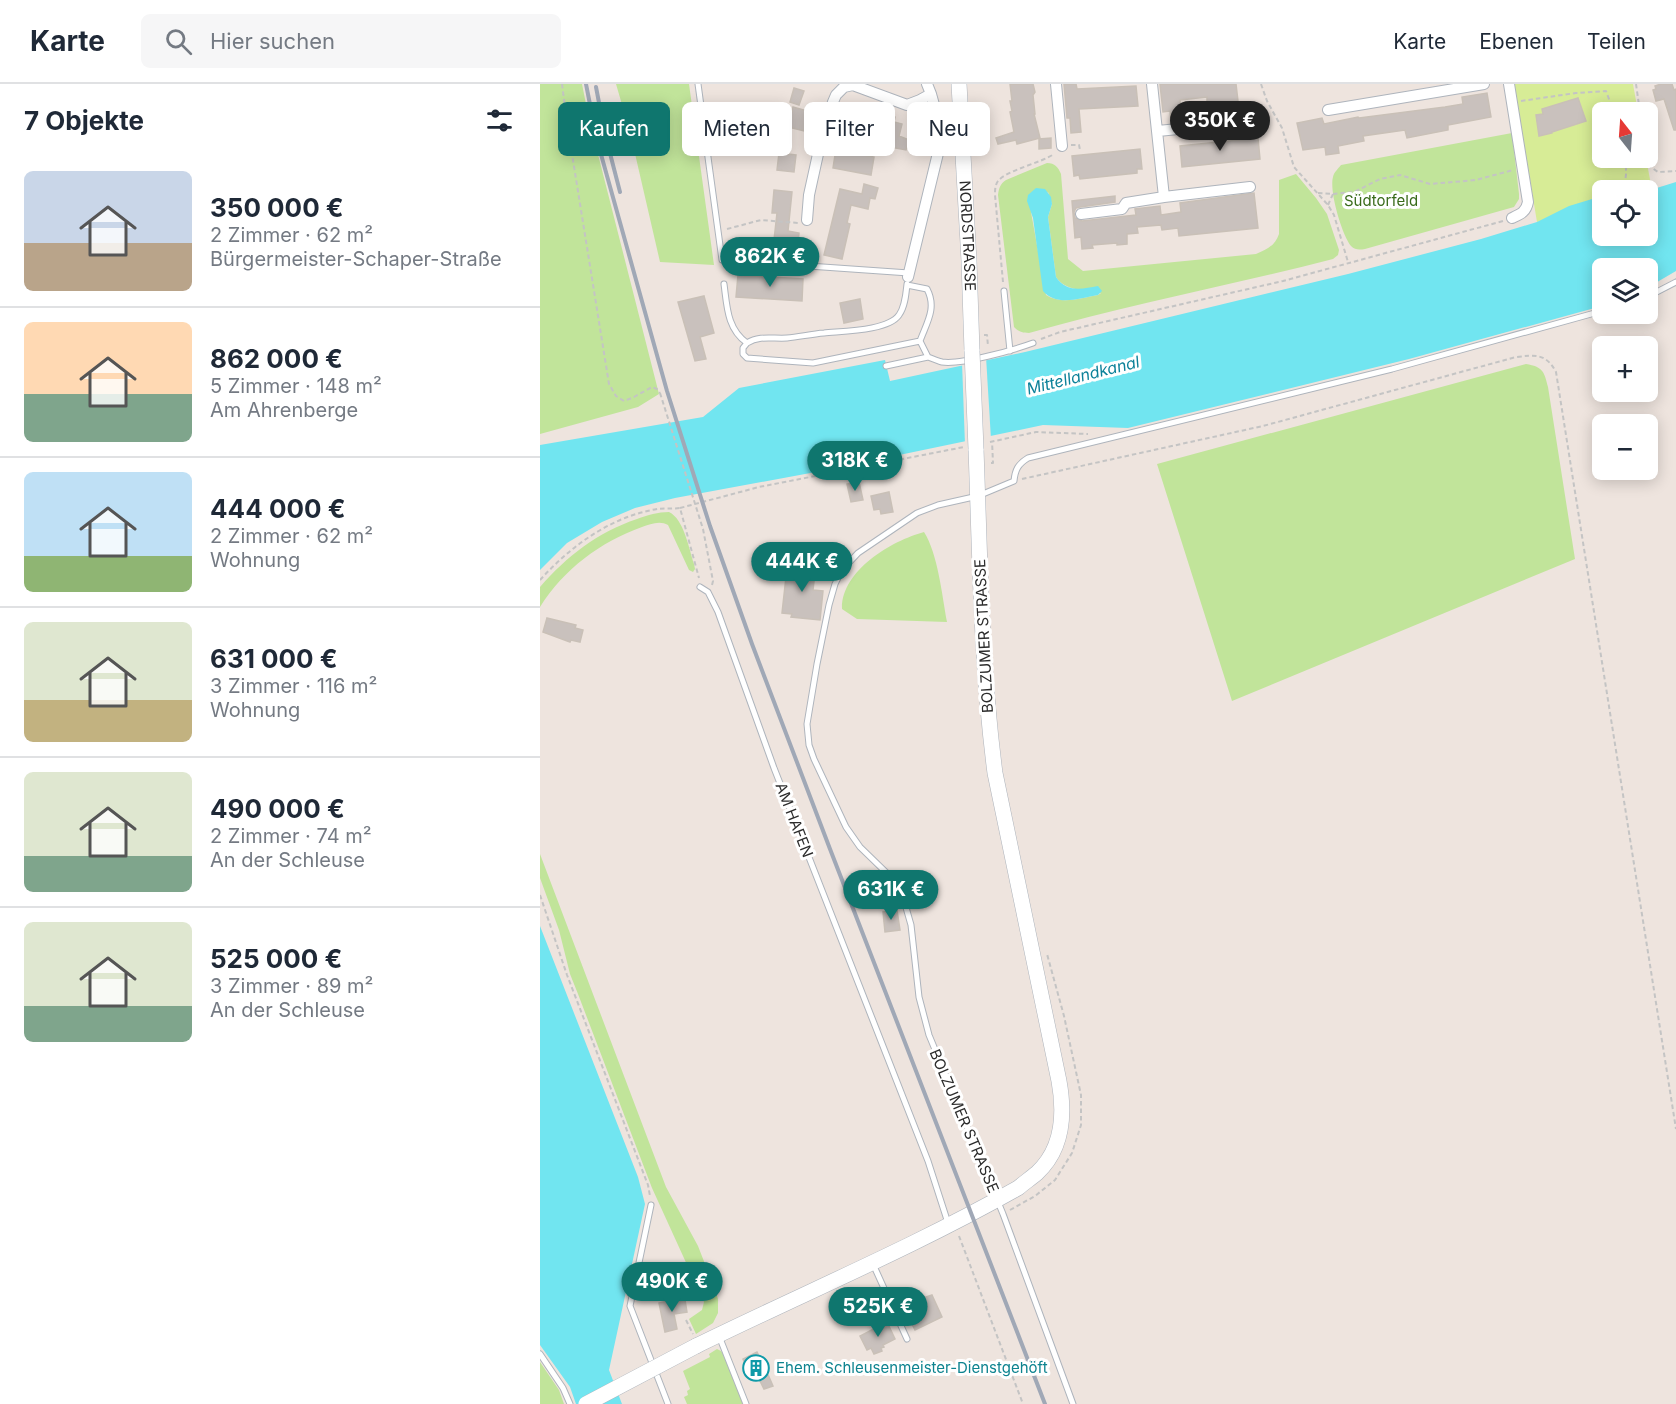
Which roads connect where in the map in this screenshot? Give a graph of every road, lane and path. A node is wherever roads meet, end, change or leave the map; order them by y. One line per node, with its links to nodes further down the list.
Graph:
1 (562, 84): 57 (path, bridge)
2 (698, 84): 31 (lane)
3 (959, 84): 43 (main road, NORDSTRASSE)
4 (1056, 84): 18 (street)
5 (1152, 84): 16 (street)
6 (1262, 84): 24 (path)
7 (1484, 84): 14 (street)
8 (1509, 84): 13 (street)
9 (1636, 84): 12 (path)
10 (929, 89): 30 (street); 33 (street)
11 (1610, 102): 13 (path)
12 (1639, 102)
13 (1512, 103): 20 (street)
14 (1328, 110)
15 (1248, 122): 16 (street)
16 (1158, 130): 26 (street)
17 (1076, 145): 19 (path)
18 (1062, 146): 36 (path)
19 (1080, 150)
20 (1523, 167): 25 (path); 29 (street)
21 (1652, 168): 22 (path)
22 (1676, 171)
23 (1250, 187): 26 (street)
24 (1318, 193): 25 (path); 27 (path)
25 (1333, 194): 27 (path)
26 (1164, 197): 28 (street)
27 (1328, 205): 32 (path)
28 (1081, 214)
29 (1512, 218): 32 (path)
30 (807, 220): 31 (path)
31 (718, 232): 33 (lane)
32 (1348, 262): 41 (path)
33 (908, 278): 40 (lane); 42 (lane)
34 (1676, 282): 37 (lane)
35 (724, 284): 42 (lane)
36 (1004, 291): 44 (lane)
37 (1658, 291)
38 (1592, 314): 52 (lane)
39 (987, 335): 45 (path)
40 (920, 341): 42 (lane); 46 (lane)
41 (1033, 342): 44 (lane)
42 (747, 343)
43 (972, 351): 50 (main road, BOLZUMER STRASSE, bridge)
44 (1010, 351): 45 (lane)
45 (988, 355): 46 (lane)
46 (928, 357): 47 (lane)
47 (886, 366)
48 (1089, 434): 49 (path)
49 (992, 441): 50 (path); 51 (path)
50 (976, 446): 53 (main road, BOLZUMER STRASSE); 54 (path)
51 (993, 463)
52 (1014, 481): 53 (lane); 59 (path)
53 (978, 496): 60 (main road, BOLZUMER STRASSE); 60 (lane, BOLZUMER STRASSE)
54 (680, 508): 55 (path); 56 (path)
55 (540, 580)
56 (700, 587): 57 (lane, AM HAFEN)
57 (710, 596): 62 (lane, AM HAFEN)
58 (540, 895): 61 (path)
59 (1676, 1129)
60 (997, 1200): 62 (main road); 74 (lane)
61 (651, 1205): 71 (lane)
62 (951, 1223): 63 (main road); 73 (path)
63 (873, 1263): 65 (main road); 66 (lane)
64 (686, 1320): 67 (path)
65 (719, 1334): 67 (main road); 72 (lane)
66 (907, 1339)
67 (695, 1342): 70 (main road, bridge)
68 (540, 1354): 69 (lane)
69 (570, 1404)
70 (586, 1404)
71 (668, 1404)
72 (746, 1404)
73 (1023, 1404)
74 (1074, 1404)

